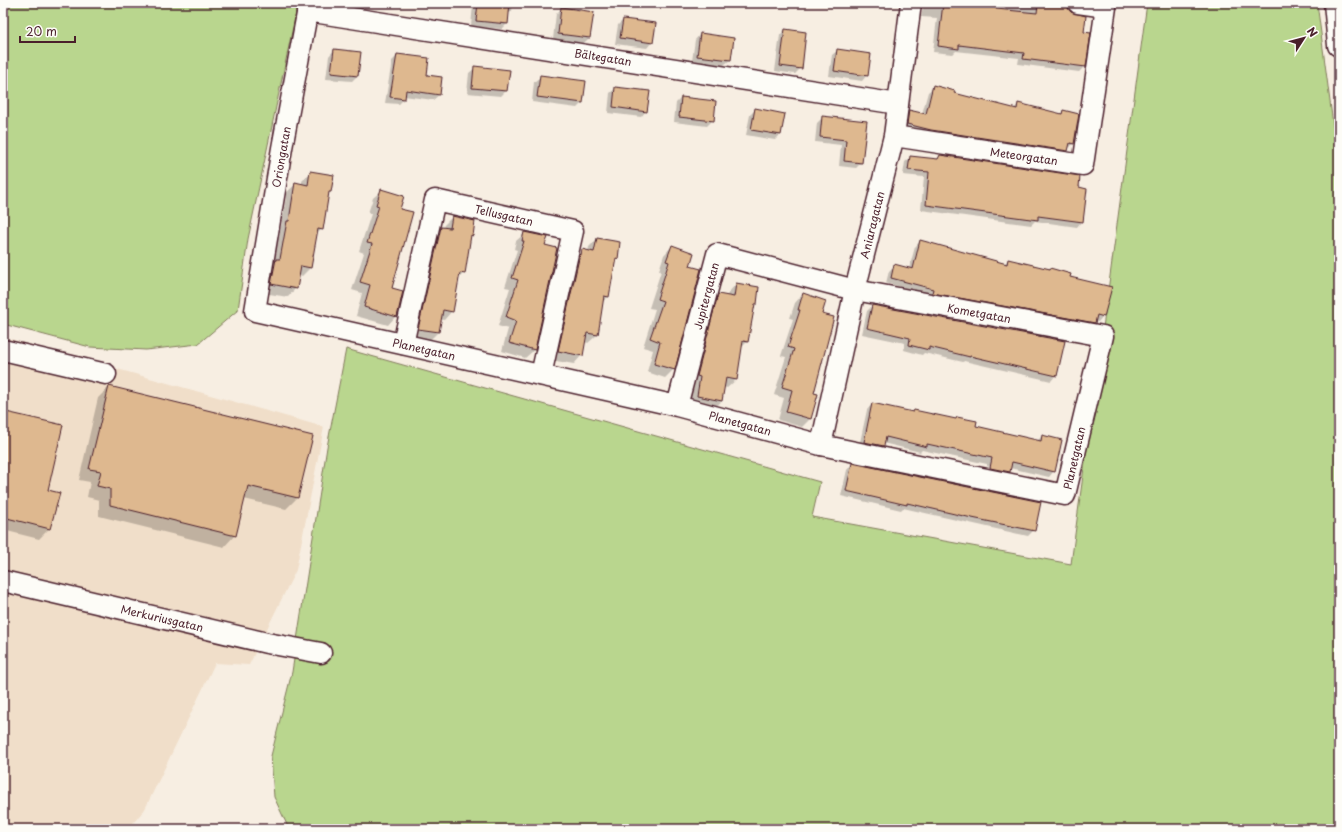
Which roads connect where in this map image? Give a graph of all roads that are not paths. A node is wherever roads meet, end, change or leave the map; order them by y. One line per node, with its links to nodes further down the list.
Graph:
1 (910, 3): 6 (street, Aniaragatan)
2 (1078, 3): 7 (street, Meteorgatan)
3 (1335, 3): 5 (street)
4 (308, 7): 6 (street, Bältegatan); 9 (street, Oriongatan)
5 (1339, 45)
6 (898, 104): 7 (street, Aniaragatan)
7 (894, 136): 8 (street, Aniaragatan)
8 (855, 290): 10 (street, Kometgatan); 15 (street, Jupitergatan); 16 (street, Aniaragatan)
9 (255, 311): 11 (street, Planetgatan)
10 (1103, 336): 16 (street, Planetgatan)
11 (403, 344): 14 (street, Planetgatan); 14 (street, Tellusgatan)
12 (3, 350): 13 (street)
13 (106, 374)
14 (541, 375): 15 (street, Planetgatan)
15 (677, 406): 16 (street, Planetgatan)
16 (821, 445)
17 (3, 581): 18 (street, Merkuriusgatan)
18 (321, 653)

